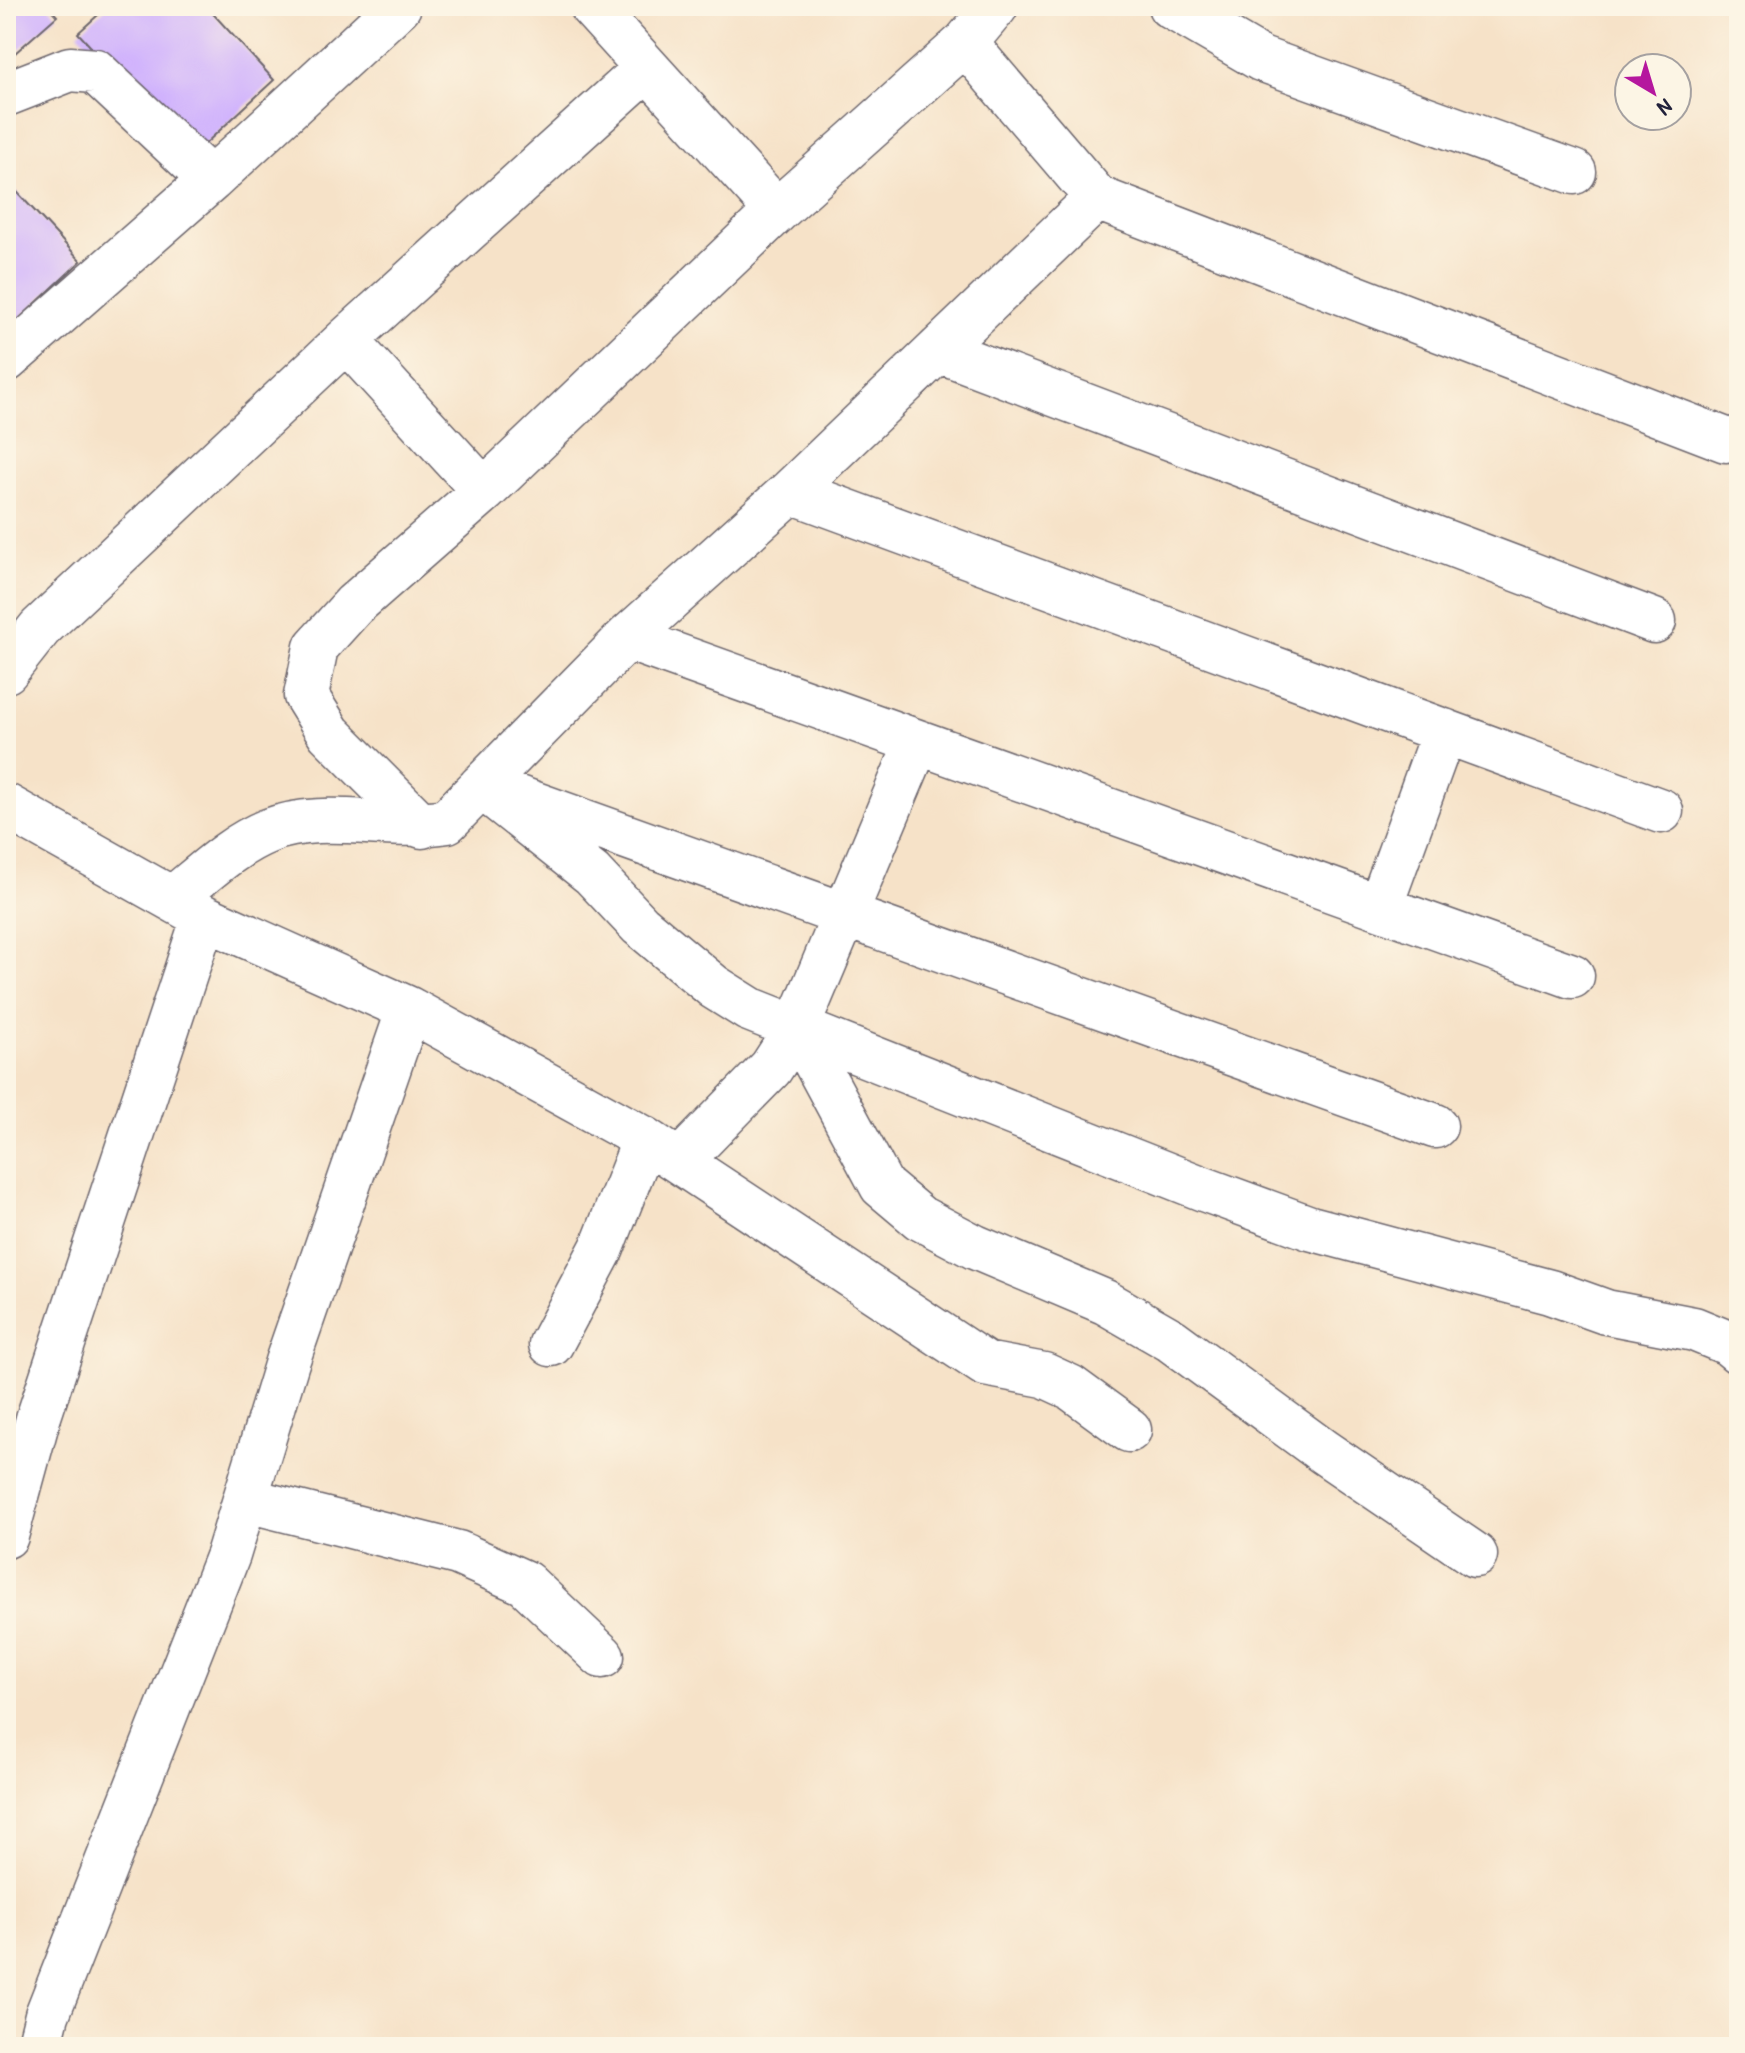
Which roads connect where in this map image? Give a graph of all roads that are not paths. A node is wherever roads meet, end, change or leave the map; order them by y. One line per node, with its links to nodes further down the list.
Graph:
1 (399, 6): 9 (street)
2 (591, 6): 6 (street)
3 (996, 6): 5 (street)
4 (1170, 6): 8 (street)
5 (965, 43): 10 (street); 11 (street)
6 (647, 68): 11 (street); 12 (street)
7 (6, 94): 9 (street)
8 (1574, 172)
9 (211, 180): 14 (street)
10 (1097, 198): 13 (street); 15 (street)
11 (777, 211): 16 (street)
12 (346, 340): 16 (street); 20 (street)
13 (938, 350): 17 (street); 18 (street)
14 (6, 360)
15 (1726, 440)
16 (484, 491): 26 (street)
17 (791, 491): 19 (street); 21 (street)
18 (1654, 621)
19 (627, 638): 22 (street); 23 (street)
20 (6, 671)
21 (1444, 731): 25 (street); 27 (street)
22 (917, 743): 27 (street); 29 (street)
23 (481, 786): 26 (street); 29 (street); 32 (street)
24 (6, 806): 28 (street)
25 (1661, 811)
26 (422, 826): 28 (street)
27 (1380, 907): 30 (street)
28 (188, 908): 31 (street); 39 (street)
29 (847, 913): 32 (street); 33 (street)
30 (1572, 976)
31 (409, 1009): 34 (street); 38 (street)
32 (797, 1028): 34 (street); 36 (street); 40 (street)
33 (1435, 1126)
34 (663, 1150): 35 (street); 37 (street)
35 (551, 1344)
36 (1739, 1352)
37 (1129, 1430)
38 (247, 1500): 41 (street); 42 (street)
39 (6, 1536)
40 (1475, 1555)
41 (602, 1656)
42 (39, 2047)

